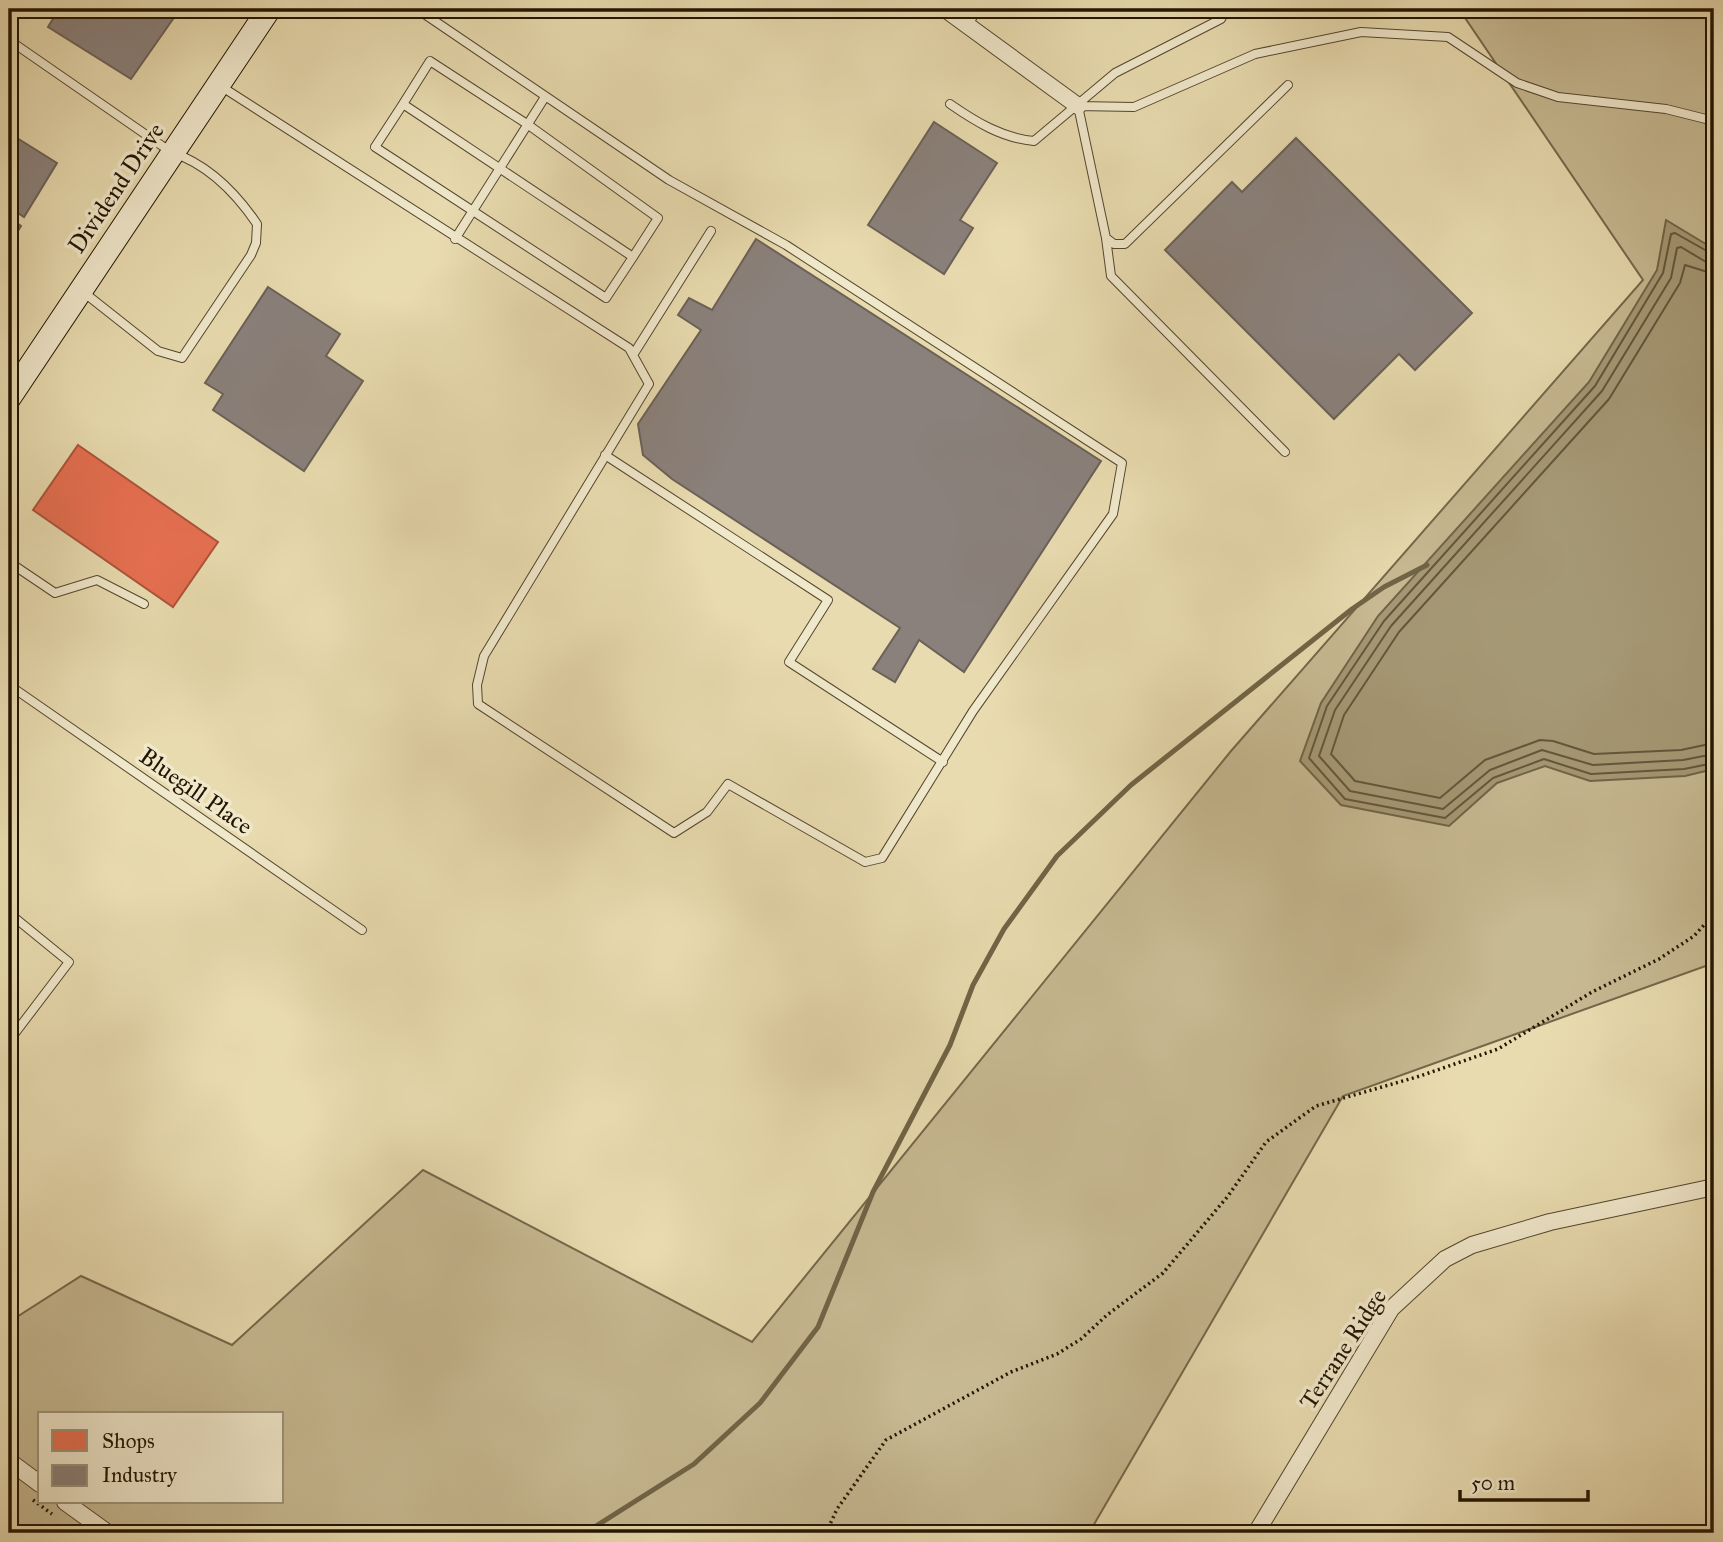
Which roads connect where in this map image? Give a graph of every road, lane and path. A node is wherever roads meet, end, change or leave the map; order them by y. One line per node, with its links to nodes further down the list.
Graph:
1 (269, 9): 8 (street, Dividend Drive)
2 (416, 9): 10 (lane)
3 (946, 9): 6 (street)
4 (978, 9): 6 (lane)
5 (1226, 9): 13 (lane)
6 (968, 24): 13 (street)
7 (9, 40): 16 (lane)
8 (219, 85): 16 (street, Dividend Drive); 21 (lane)
9 (1288, 85): 20 (lane)
10 (545, 97): 15 (lane); 31 (lane)
11 (403, 104): 15 (lane); 17 (lane); 18 (lane)
12 (950, 104): 13 (lane)
13 (1078, 106): 14 (lane); 20 (lane)
14 (1714, 121)
15 (527, 124): 17 (lane); 22 (lane)
16 (172, 152): 23 (street, Dividend Drive); 23 (lane)
17 (500, 167): 18 (lane); 22 (lane)
18 (472, 211): 21 (lane); 22 (lane)
19 (711, 231): 24 (lane)
20 (1105, 238): 26 (lane)
21 (455, 239): 24 (lane)
22 (633, 257)
23 (79, 289): 25 (street, Dividend Drive)
24 (633, 355): 27 (lane)
25 (9, 398)
26 (1285, 452)
27 (605, 455): 31 (lane); 31 (lane)
28 (9, 562): 29 (lane)
29 (144, 604)
30 (9, 685): 34 (lane, Bluegill Place)
31 (943, 762)
32 (9, 913): 35 (lane)
33 (1714, 914): 45 (path)
34 (362, 930)
35 (9, 1041)
36 (1714, 1187): 46 (street, Terrane Ridge)
37 (9, 1461): 38 (street)
38 (38, 1483)
39 (29, 1496): 40 (path)
40 (38, 1503)
41 (40, 1504): 43 (path)
42 (68, 1504): 44 (street)
43 (58, 1518)
44 (108, 1533)
45 (827, 1533)
46 (1256, 1533)

